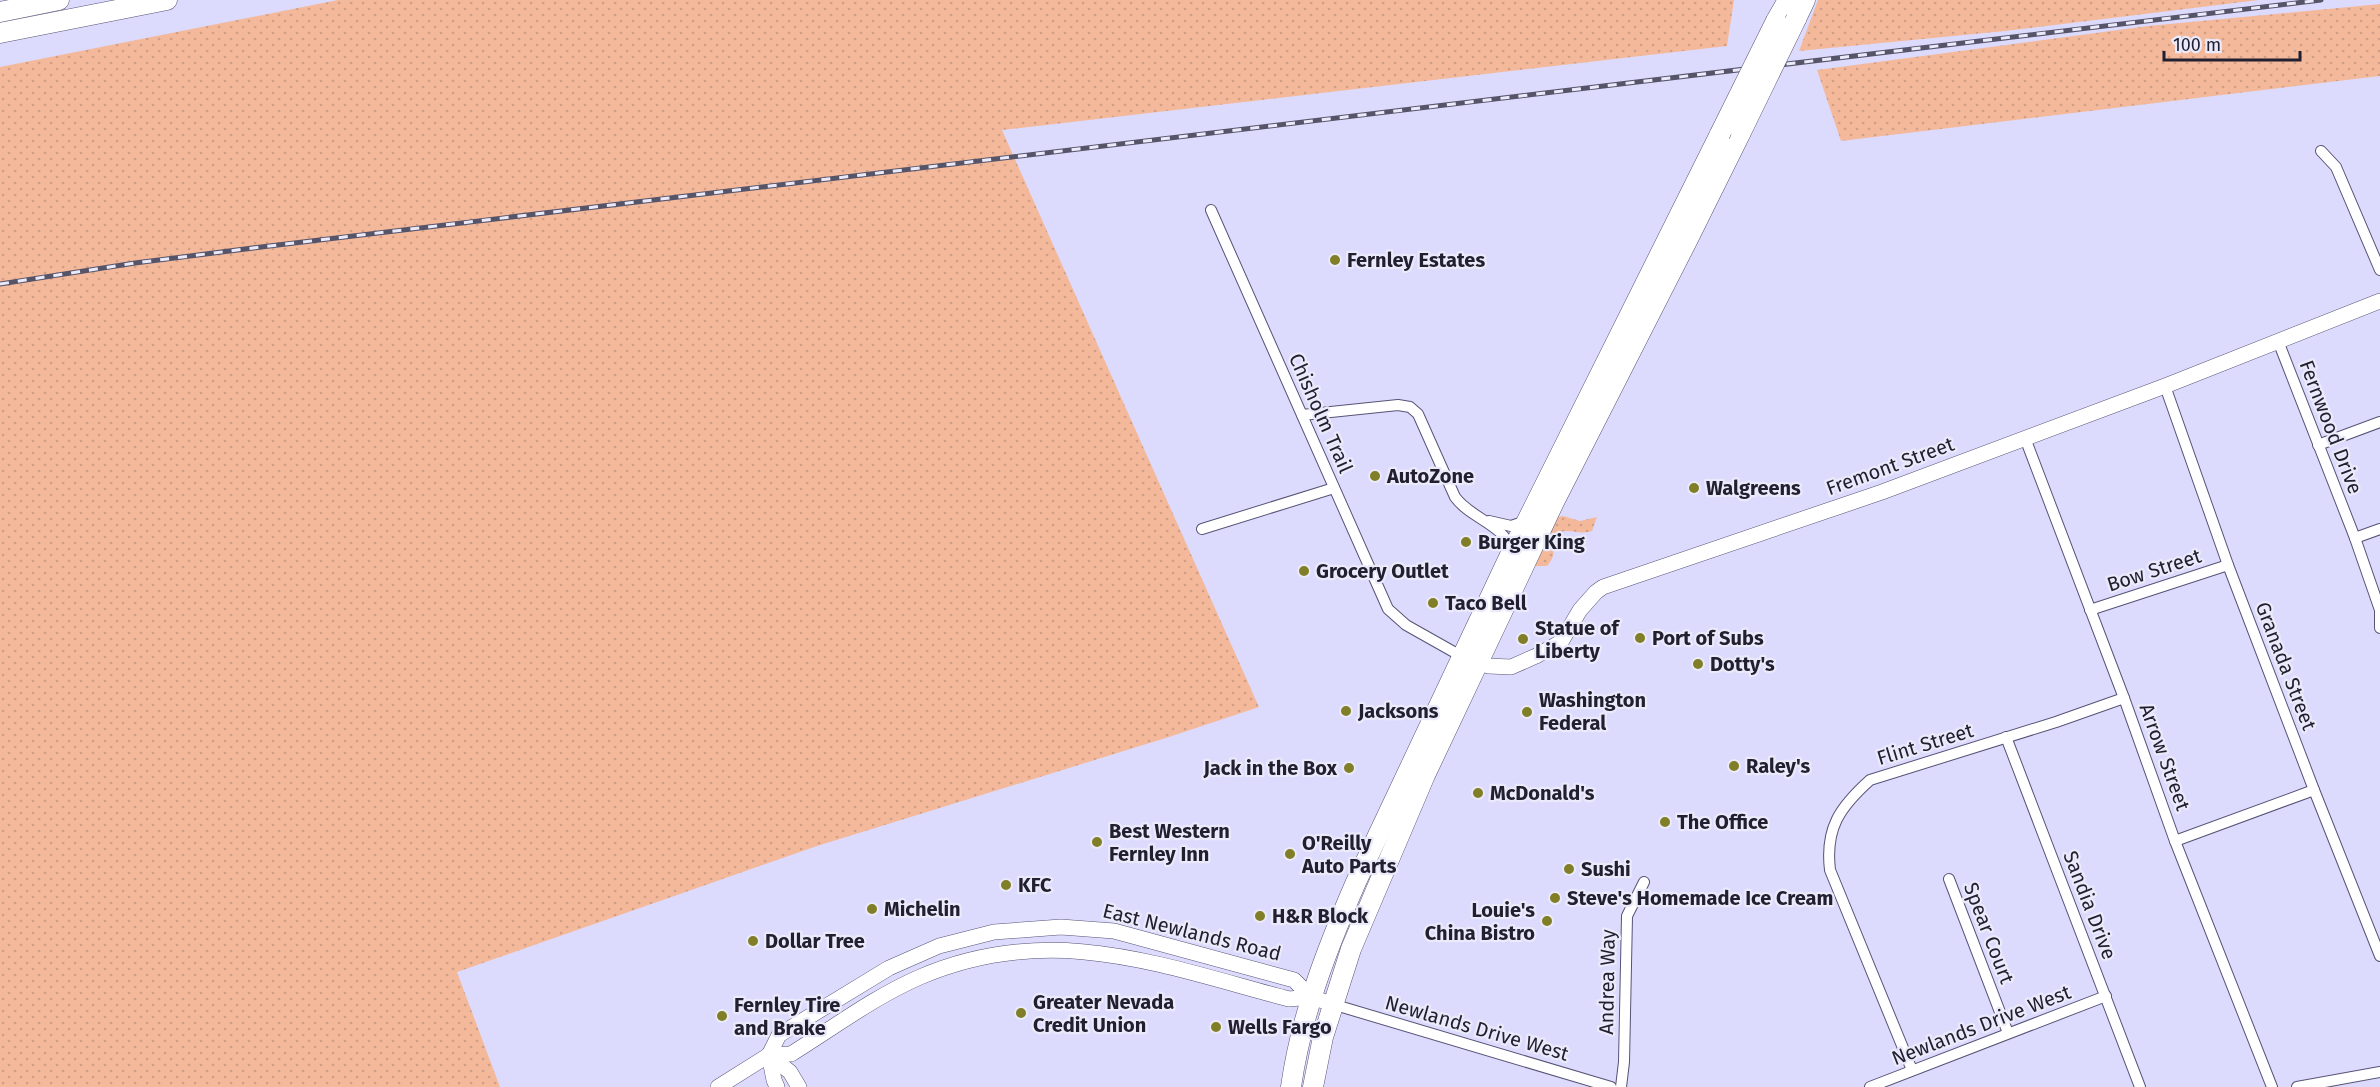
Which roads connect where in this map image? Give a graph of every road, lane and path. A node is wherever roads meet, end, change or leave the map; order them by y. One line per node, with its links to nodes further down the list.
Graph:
1 (59, 0): 7 (highway)
2 (167, 0): 9 (highway)
3 (1780, 0): 8 (highway)
4 (1788, 0): 8 (highway)
5 (1805, 0): 6 (highway)
6 (1798, 9): 31 (highway, bridge)
7 (0, 12)
8 (1776, 21): 22 (highway, bridge)
9 (0, 33)
10 (2321, 151): 12 (street)
11 (1211, 210): 16 (street, Chisholm Trail)
12 (2380, 270)
13 (2380, 301): 14 (street, Fremont Street)
14 (2278, 341): 15 (street, Fremont Street); 19 (street, Fernwood Drive)
15 (2165, 386): 18 (street, Fremont Street); 27 (street, Granada Street)
16 (1302, 415): 20 (street, Chisholm Trail); 21 (street)
17 (2380, 422): 19 (street)
18 (2025, 438): 28 (street, Arrow Street); 31 (street, Fremont Street)
19 (2318, 445): 25 (street, Fernwood Drive)
20 (1335, 488): 23 (street); 29 (street, Chisholm Trail)
21 (1486, 521): 22 (street); 26 (street)
22 (1527, 521): 26 (highway)
23 (1202, 529)
24 (2380, 529): 25 (street)
25 (2355, 538): 30 (street, Fernwood Drive)
26 (1512, 551): 31 (highway)
27 (2228, 565): 28 (street, Bow Street); 34 (street, Granada Street)
28 (2090, 610): 32 (street, Arrow Street)
29 (1406, 625): 31 (street, Fremont Street)
30 (2380, 628)
31 (1469, 660): 43 (highway); 44 (highway)
32 (2124, 698): 33 (street, Flint Street); 35 (street, Arrow Street)
33 (2006, 737): 42 (street, Sandia Drive); 47 (street, Flint Street)
34 (2314, 790): 35 (street); 38 (street, Granada Street)
35 (2175, 841): 58 (street, Arrow Street)
36 (1949, 879): 45 (street, Spear Court)
37 (1644, 882): 55 (street, Andrea Way)
38 (2377, 938): 40 (street, Granada Street)
39 (959, 940): 41 (street); 43 (street, East Newlands Road); 46 (street, East Newlands Road)
40 (2380, 956)
41 (936, 971): 43 (street, East Newlands Road); 46 (street, East Newlands Road)
42 (2106, 996): 45 (street, Newlands Drive West); 57 (street, Sandia Drive)
43 (1311, 997): 44 (street, East Newlands Road); 52 (highway)
44 (1332, 1004): 53 (highway); 54 (street, Newlands Drive West)
45 (2008, 1033): 47 (street, Newlands Drive West)
46 (770, 1056): 49 (street, East Newlands Road); 50 (street); 51 (street)
47 (1912, 1071): 56 (street, Newlands Drive West)
48 (2380, 1072): 59 (street)
49 (718, 1087)
50 (777, 1087)
51 (799, 1087)
52 (1291, 1087)
53 (1313, 1087)
54 (1611, 1087)
55 (1621, 1087)
56 (1870, 1087)
57 (2140, 1087)
58 (2272, 1087)
59 (2297, 1087)

